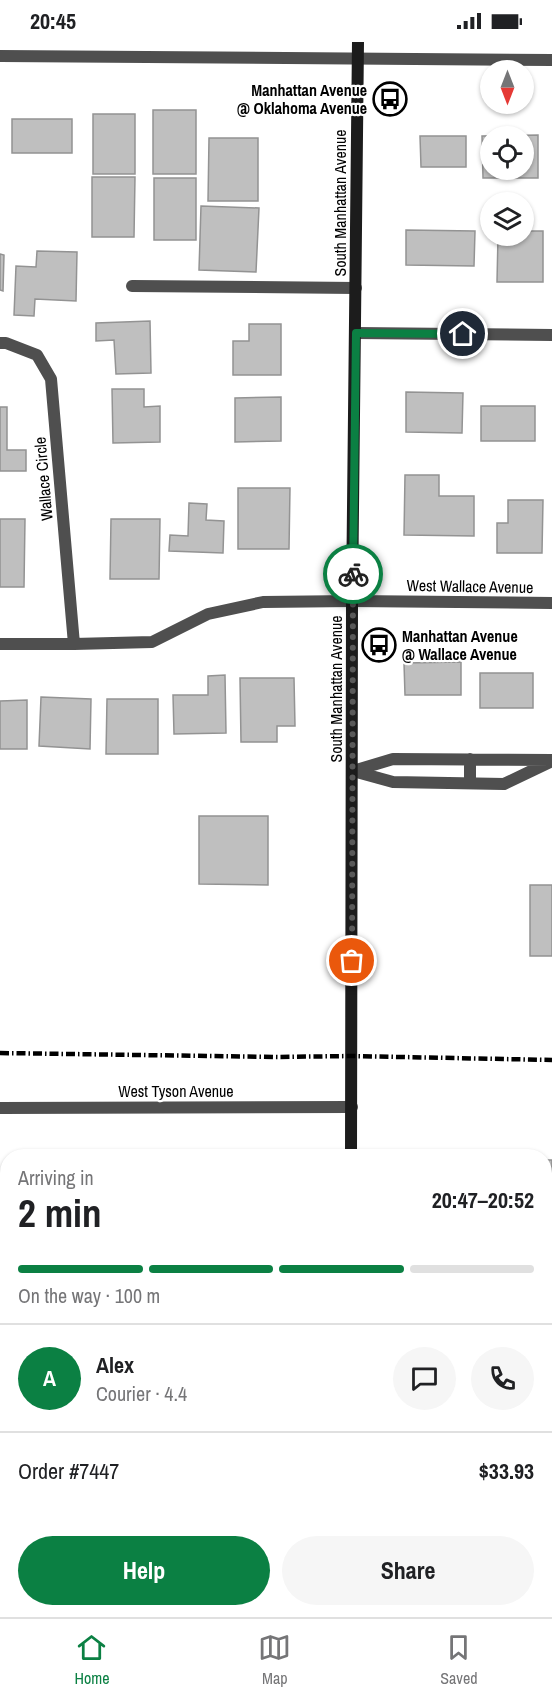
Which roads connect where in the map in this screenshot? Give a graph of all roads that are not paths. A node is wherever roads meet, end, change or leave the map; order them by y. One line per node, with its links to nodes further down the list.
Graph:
1 (358, 42): 3 (street, South Manhattan Avenue)
2 (0, 56): 3 (street)
3 (358, 58): 4 (street); 6 (street, South Manhattan Avenue)
4 (552, 60)
5 (132, 286): 6 (street)
6 (356, 288): 7 (street, South Manhattan Avenue)
7 (356, 333): 8 (street); 10 (street, South Manhattan Avenue)
8 (552, 335)
9 (0, 343): 13 (street, Wallace Circle)
10 (352, 601): 11 (street, West Wallace Avenue); 13 (street); 16 (street, South Manhattan Avenue)
11 (552, 603)
12 (0, 644): 13 (street)
13 (74, 644)
14 (470, 759): 15 (street); 16 (street); 17 (street)
15 (552, 760): 17 (street)
16 (353, 771): 17 (street); 18 (street, South Manhattan Avenue)
17 (470, 783)
18 (352, 1107): 19 (street, West Tyson Avenue); 20 (street, South Manhattan Avenue)
19 (0, 1108)
20 (351, 1149)

